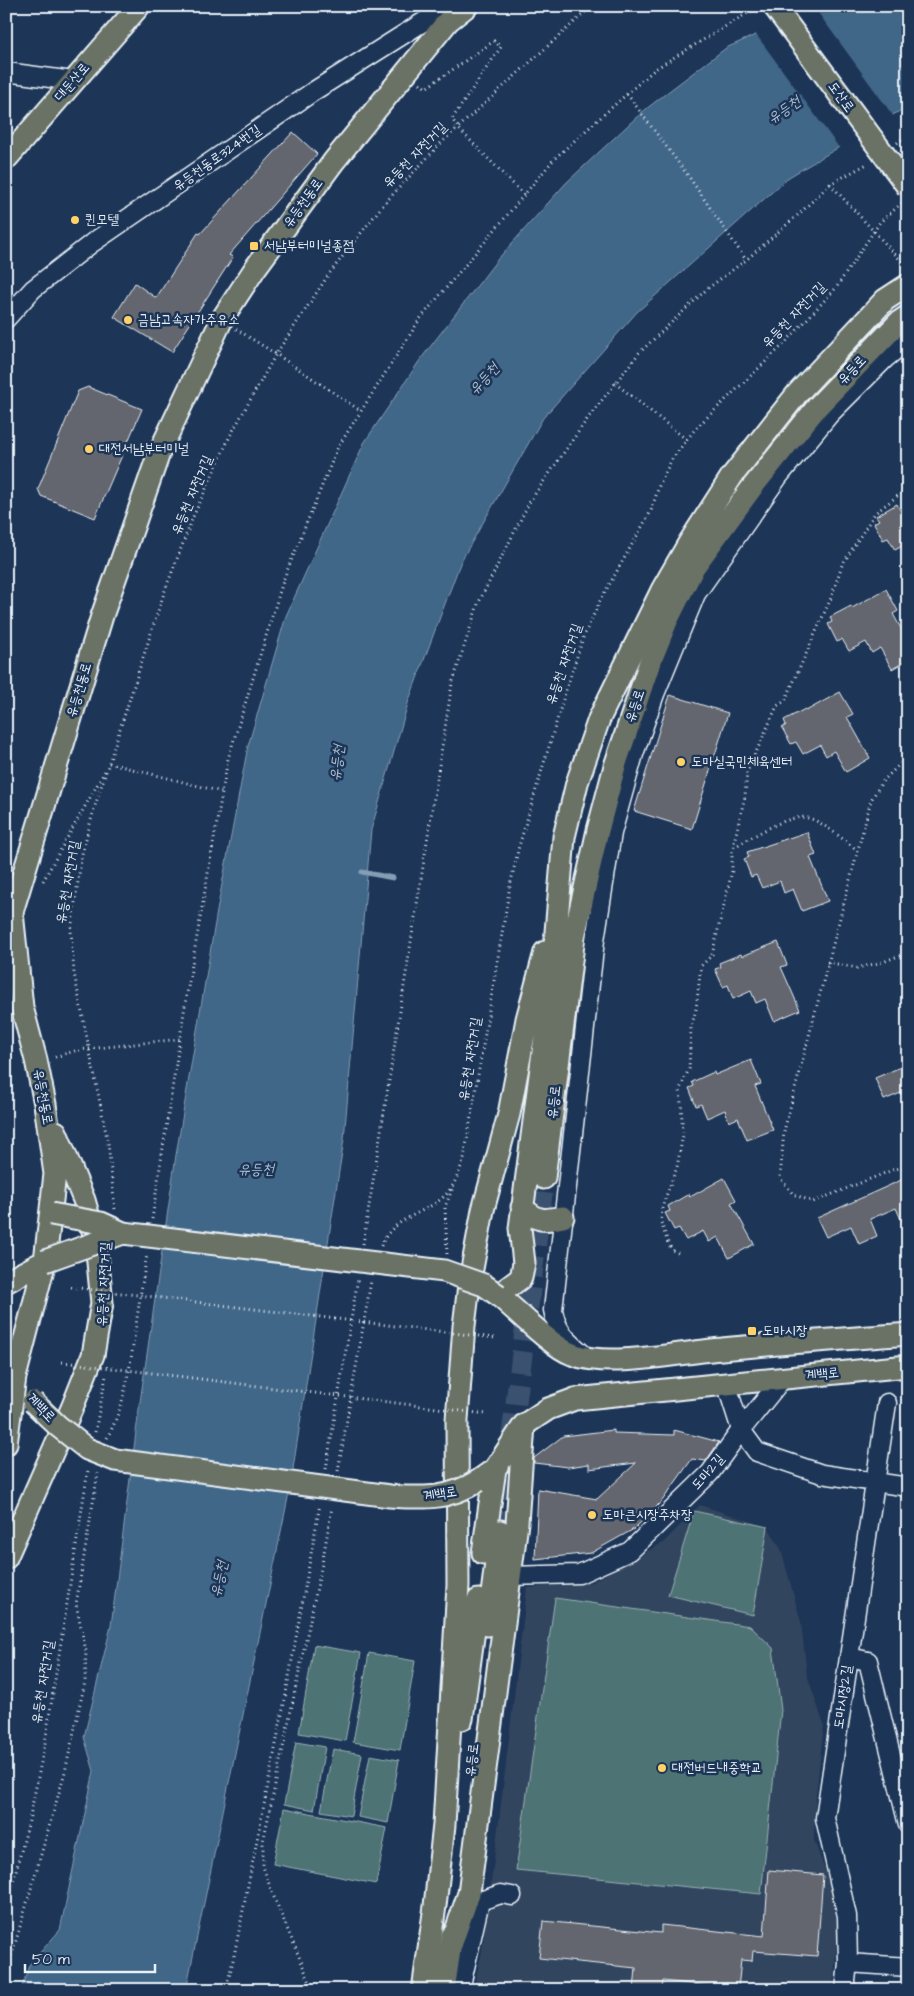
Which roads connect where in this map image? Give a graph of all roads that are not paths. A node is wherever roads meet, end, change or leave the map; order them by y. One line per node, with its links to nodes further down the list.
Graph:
1 (139, 6): 6 (main road, 대둔산로)
2 (467, 6): 4 (main road, 유등천동로)
3 (774, 6): 8 (main road, 도산로, bridge)
4 (440, 13): 11 (street, 유등천동로324번길); 15 (main road, 유등천동로)
5 (6, 72): 6 (street)
6 (73, 81): 7 (main road, 대둔산로)
7 (6, 159)
8 (907, 193)
9 (906, 275): 14 (main road, 유등로)
10 (908, 316): 13 (main road, 유등로)
11 (6, 319)
12 (908, 340): 13 (street)
13 (715, 552): 17 (main road, 유등로); 20 (street)
14 (557, 904): 18 (main road); 44 (main road)
15 (9, 911): 16 (main road, 유등천동로)
16 (45, 1104): 19 (main road, 유등천동로); 41 (main road)
17 (544, 1178)
18 (522, 1207): 20 (main road); 24 (main road)
19 (51, 1214): 21 (main road, bridge); 22 (main road, 유등천동로)
20 (563, 1217): 26 (street)
21 (120, 1225): 22 (main road, bridge); 24 (main road, bridge)
22 (45, 1261): 23 (main road); 28 (main road, 유등천동로)
23 (6, 1282)
24 (498, 1295): 26 (main road)
25 (908, 1334): 26 (main road)
26 (590, 1360)
27 (908, 1366): 29 (main road, 계백로)
28 (10, 1371): 34 (main road, 유등천동로); 35 (main road, 계백로, bridge)
29 (783, 1378): 30 (main road, 계백로); 33 (street, 도마2길)
30 (726, 1383): 32 (main road, 계백로); 33 (street)
31 (887, 1403): 36 (street, 도마시장2길)
32 (524, 1425): 35 (main road, 계백로); 39 (main road)
33 (740, 1430): 36 (street); 42 (street, 도마2길)
34 (6, 1444)
35 (486, 1475): 38 (main road)
36 (874, 1483): 37 (street); 43 (street, 도마시장2길)
37 (908, 1488)
38 (489, 1507): 39 (main road); 44 (main road)
39 (518, 1508): 42 (main road)
40 (500, 1531): 47 (main road, 유등로)
41 (6, 1558)
42 (510, 1576): 47 (main road)
43 (849, 1657): 45 (street); 48 (street, 도마시장2길)
44 (444, 1825): 50 (main road)
45 (908, 1826)
46 (512, 1896): 52 (street)
47 (450, 1948): 51 (main road, 유등로)
48 (848, 1963): 49 (street); 53 (street, 도마시장2길)
49 (908, 1967)
50 (423, 1990)
51 (444, 1990)
52 (460, 1990)
53 (845, 1990)

